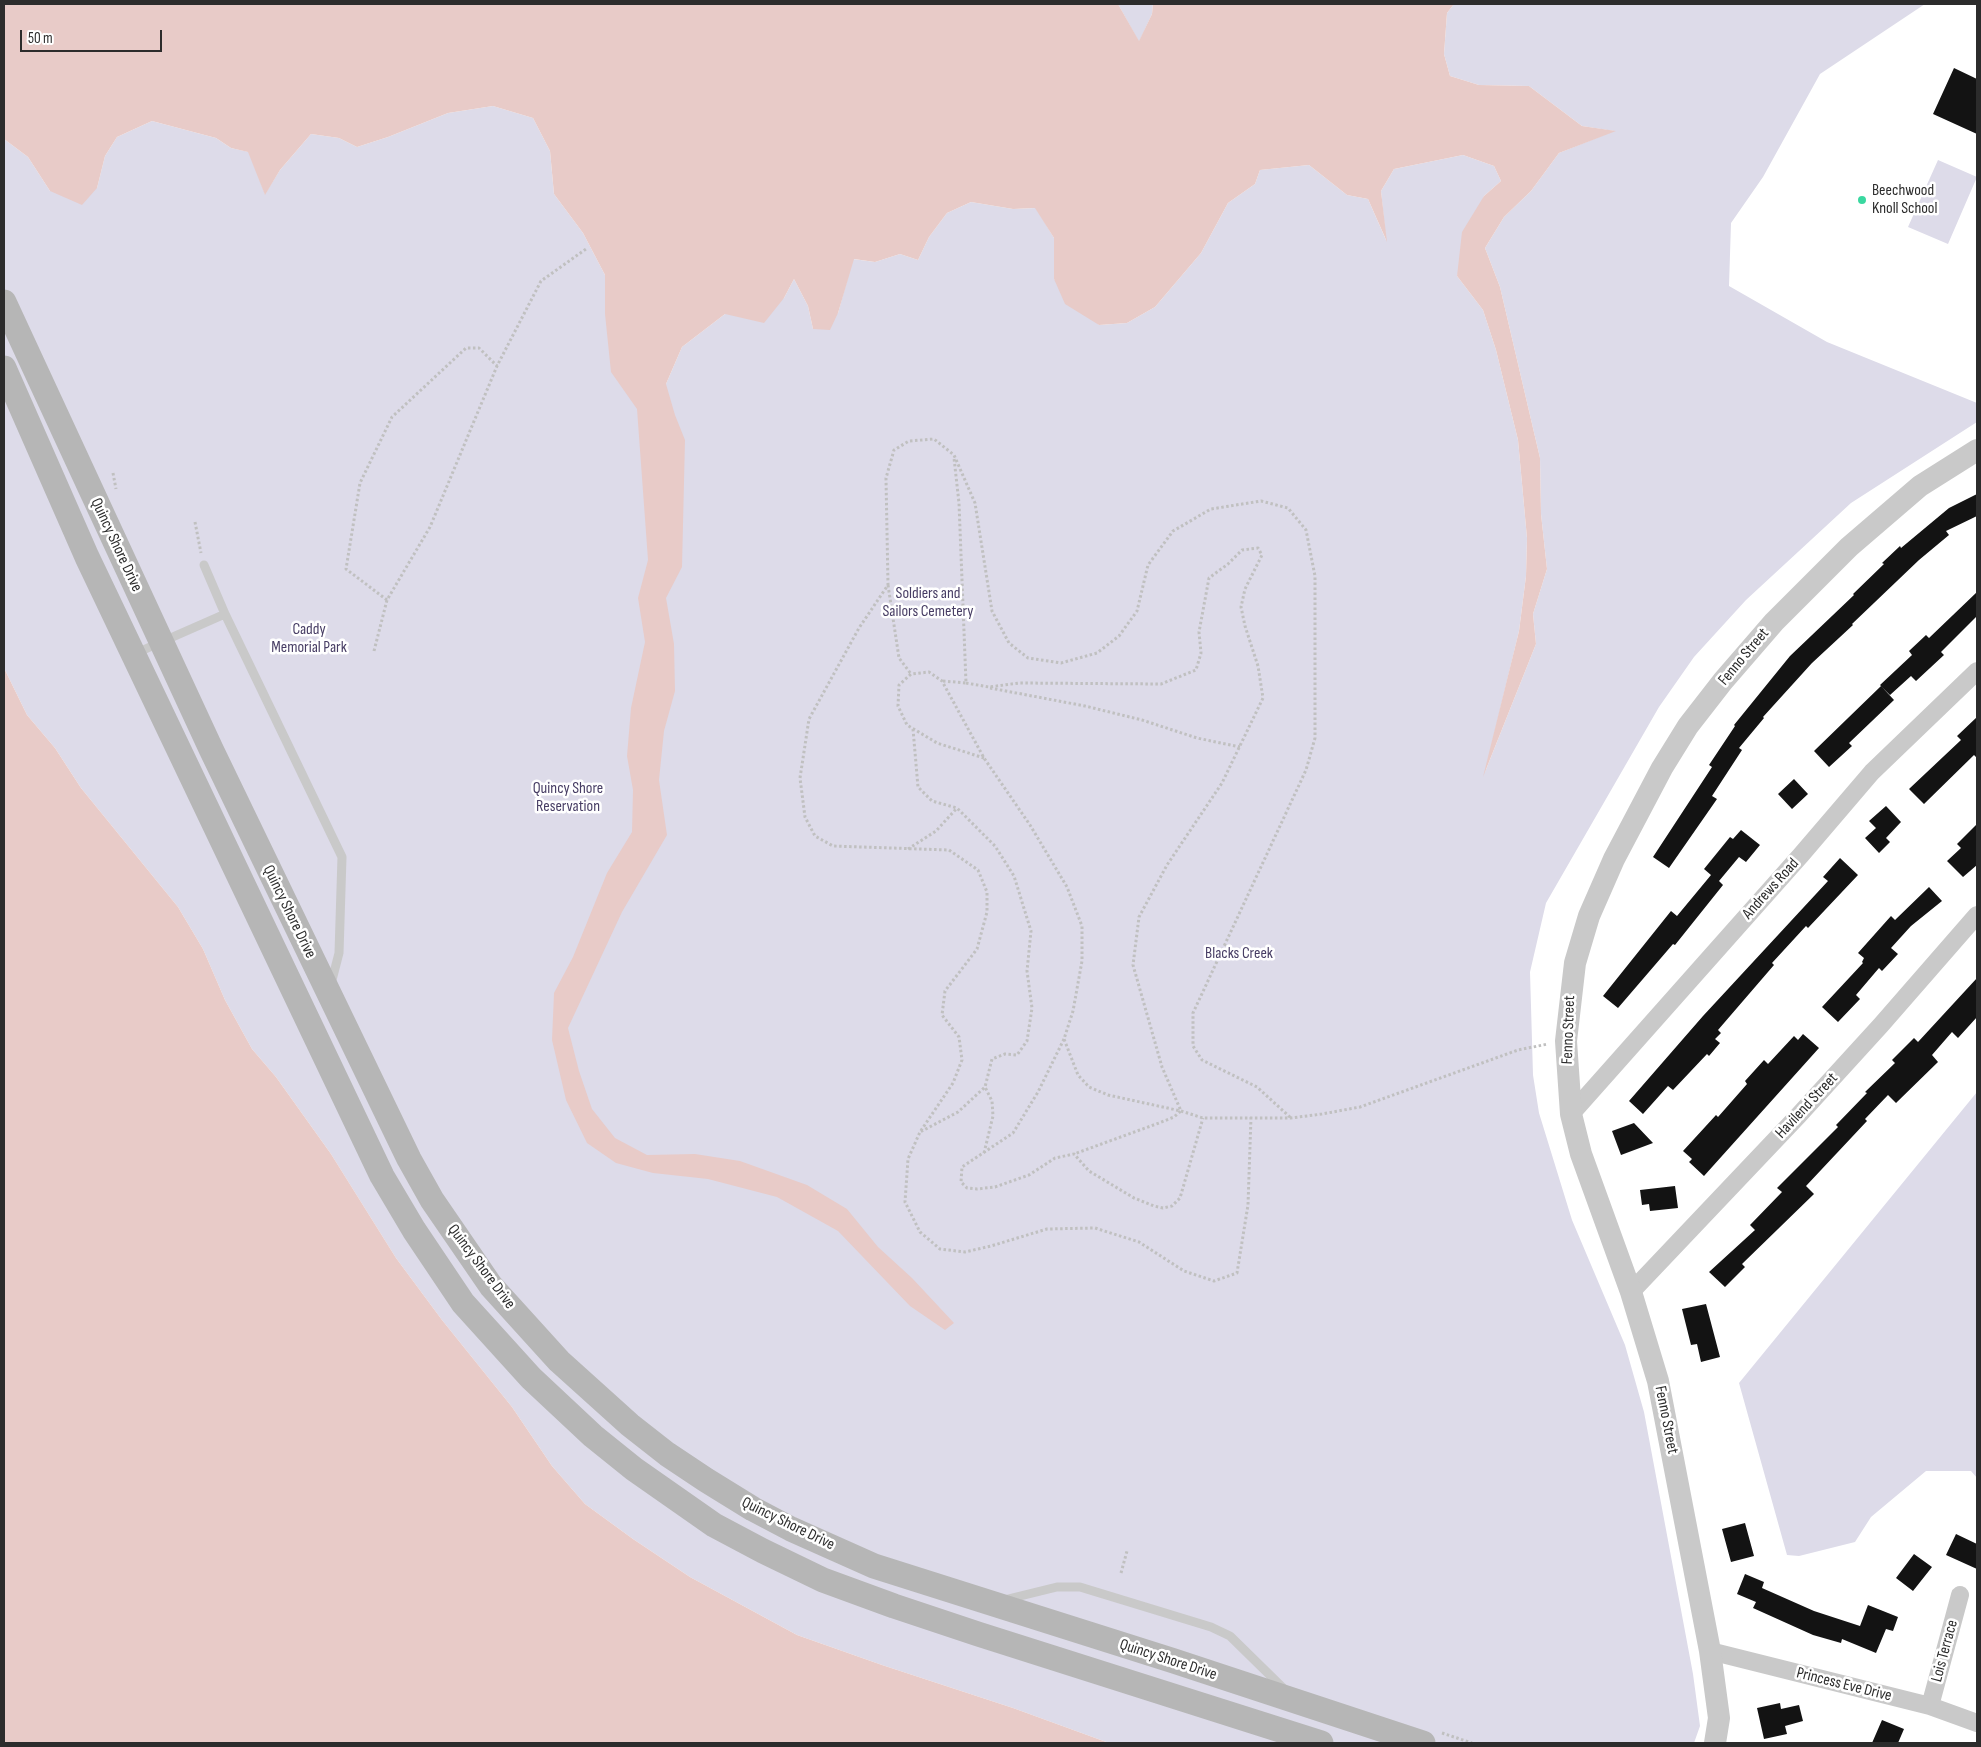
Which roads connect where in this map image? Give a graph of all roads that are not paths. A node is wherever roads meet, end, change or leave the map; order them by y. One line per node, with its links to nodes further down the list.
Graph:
1 (4, 302): 6 (main road, Quincy Shore Drive)
2 (4, 368): 7 (main road, Quincy Shore Drive)
3 (1977, 450): 11 (street, Fenno Street)
4 (204, 565): 5 (lane)
5 (225, 614): 6 (lane); 10 (lane)
6 (161, 642): 7 (lane); 10 (main road, Quincy Shore Drive)
7 (134, 654): 20 (main road, Quincy Shore Drive)
8 (1977, 671): 11 (street, Andrews Road)
9 (1977, 915): 12 (street, Havilend Street)
10 (329, 995): 14 (main road, Quincy Shore Drive)
11 (1571, 1114): 12 (street, Fenno Street)
12 (1631, 1292): 15 (street, Fenno Street)
13 (1960, 1595): 17 (street, Lois Terrace)
14 (989, 1603): 16 (main road, Quincy Shore Drive); 16 (lane)
15 (1710, 1651): 17 (street, Princess Eve Drive); 21 (street, Fenno Street)
16 (1298, 1702): 19 (main road, Quincy Shore Drive)
17 (1930, 1706): 18 (street, Princess Eve Drive)
18 (1977, 1723)
19 (1431, 1738)
20 (1321, 1743)
21 (1715, 1743)

